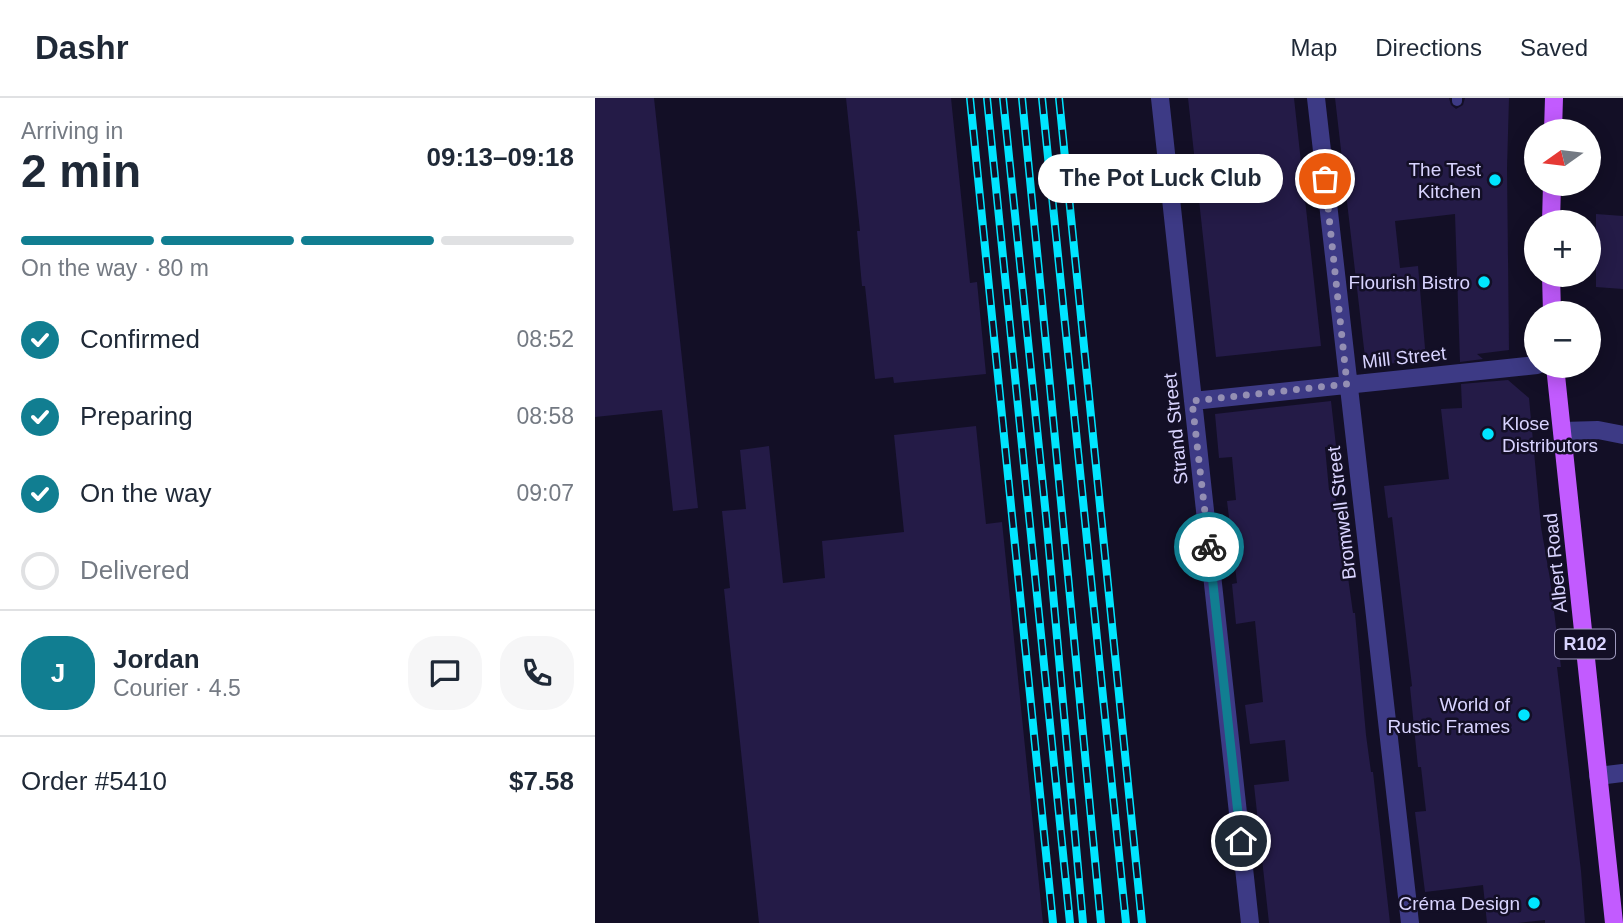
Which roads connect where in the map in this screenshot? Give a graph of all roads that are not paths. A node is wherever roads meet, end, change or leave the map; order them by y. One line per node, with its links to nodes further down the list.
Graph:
1 (1160, 98): 8 (street, Strand Street)
2 (1316, 98): 7 (street, Bromwell Street)
3 (1553, 98): 4 (main road)
4 (1553, 119)
5 (1524, 366): 7 (street, Mill Street)
6 (1556, 378): 9 (main road, Albert Road / R102)
7 (1347, 384): 8 (street, Mill Street); 14 (street, Bromwell Street)
8 (1192, 401): 13 (street, Strand Street)
9 (1562, 431): 10 (street); 12 (main road, Albert Road / R102)
10 (1623, 435)
11 (1623, 773): 12 (street)
12 (1598, 776): 15 (main road, Albert Road / R102)
13 (1250, 923)
14 (1410, 923)
15 (1615, 923)

